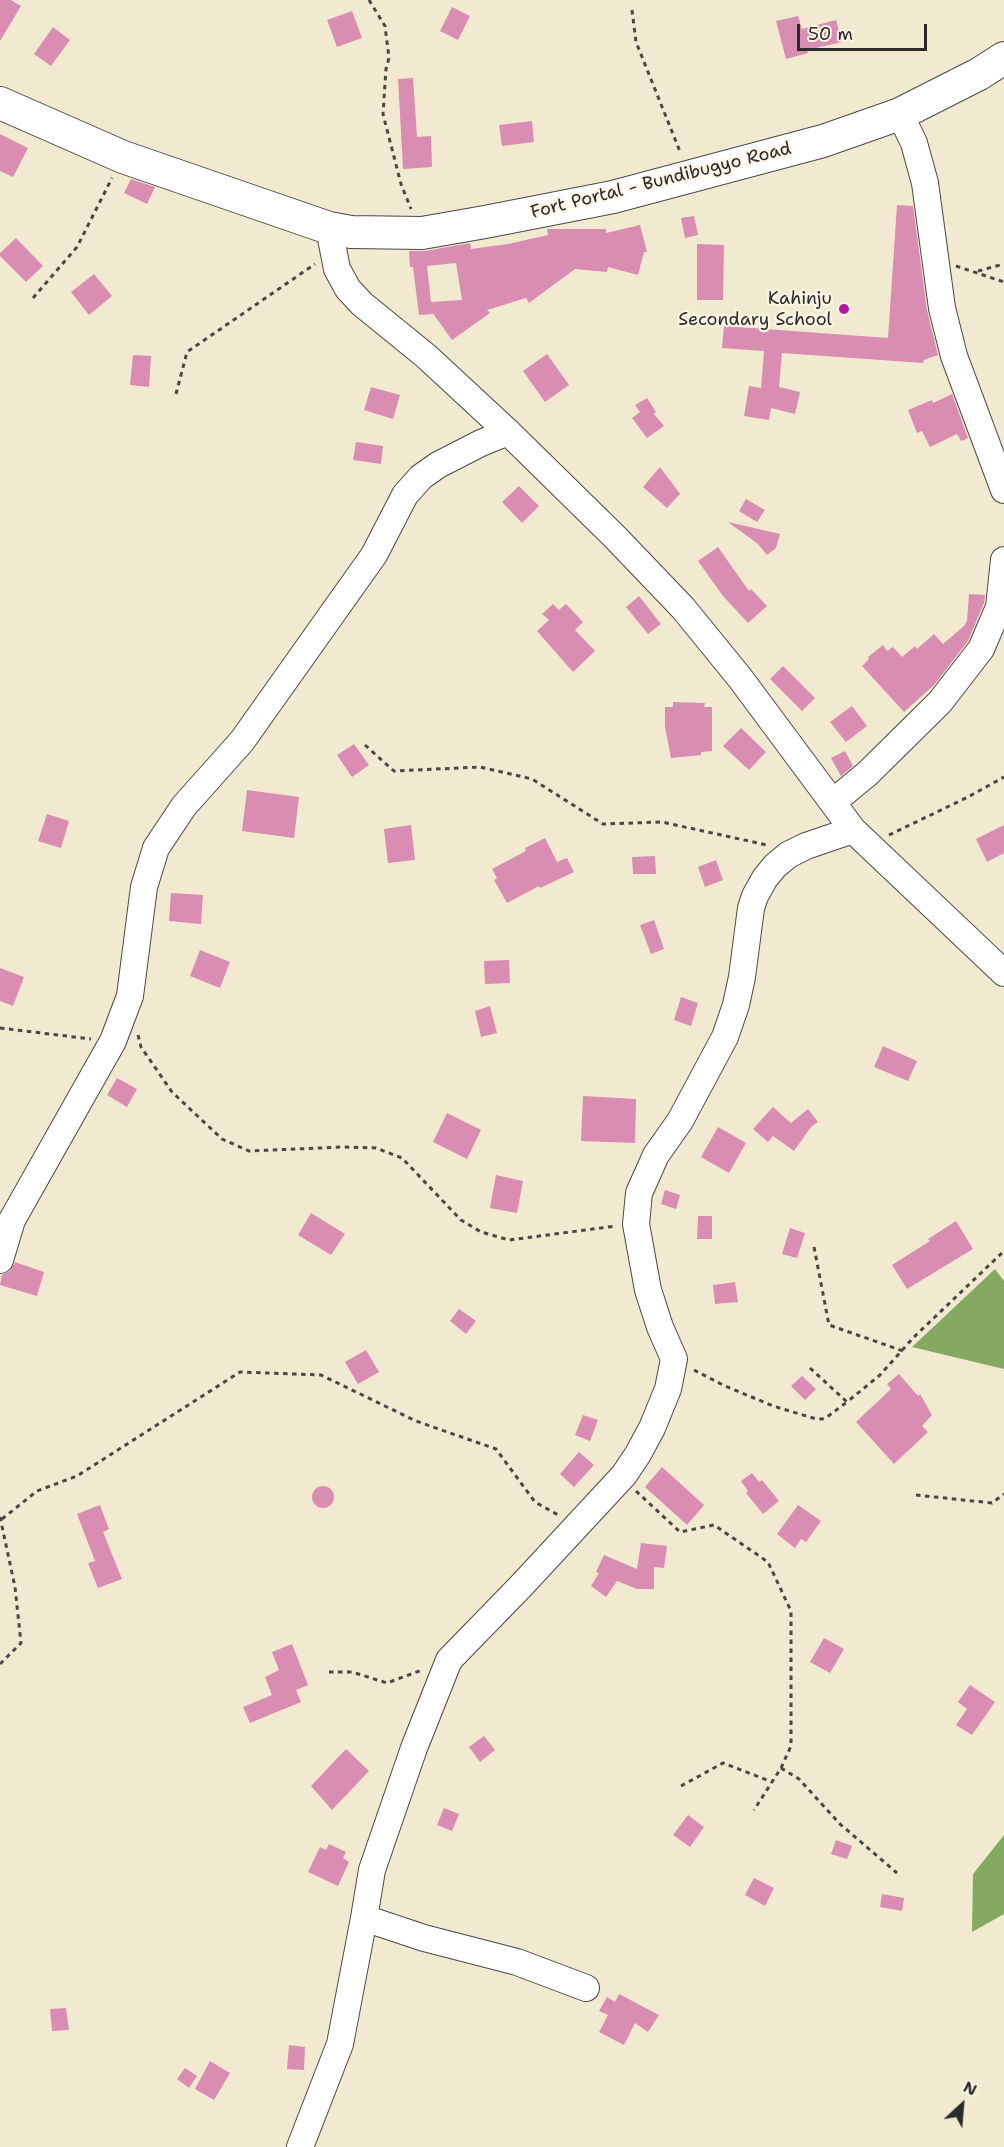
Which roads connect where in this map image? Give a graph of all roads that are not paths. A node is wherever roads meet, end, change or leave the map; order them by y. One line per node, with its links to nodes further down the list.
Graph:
1 (1004, 58): 3 (main road, Fort Portal - Bundibugyo Road)
2 (0, 103): 4 (main road, Fort Portal - Bundibugyo Road)
3 (900, 114): 4 (main road, Fort Portal - Bundibugyo Road); 6 (street)
4 (330, 239): 5 (street)
5 (508, 432): 8 (street); 11 (street)
6 (1004, 490)
7 (1004, 561): 8 (street)
8 (833, 802): 9 (street)
9 (862, 839): 10 (street); 12 (street)
10 (1004, 973)
11 (0, 1260)
12 (364, 1918): 13 (street); 14 (street)
13 (586, 1988)
14 (300, 2147)

